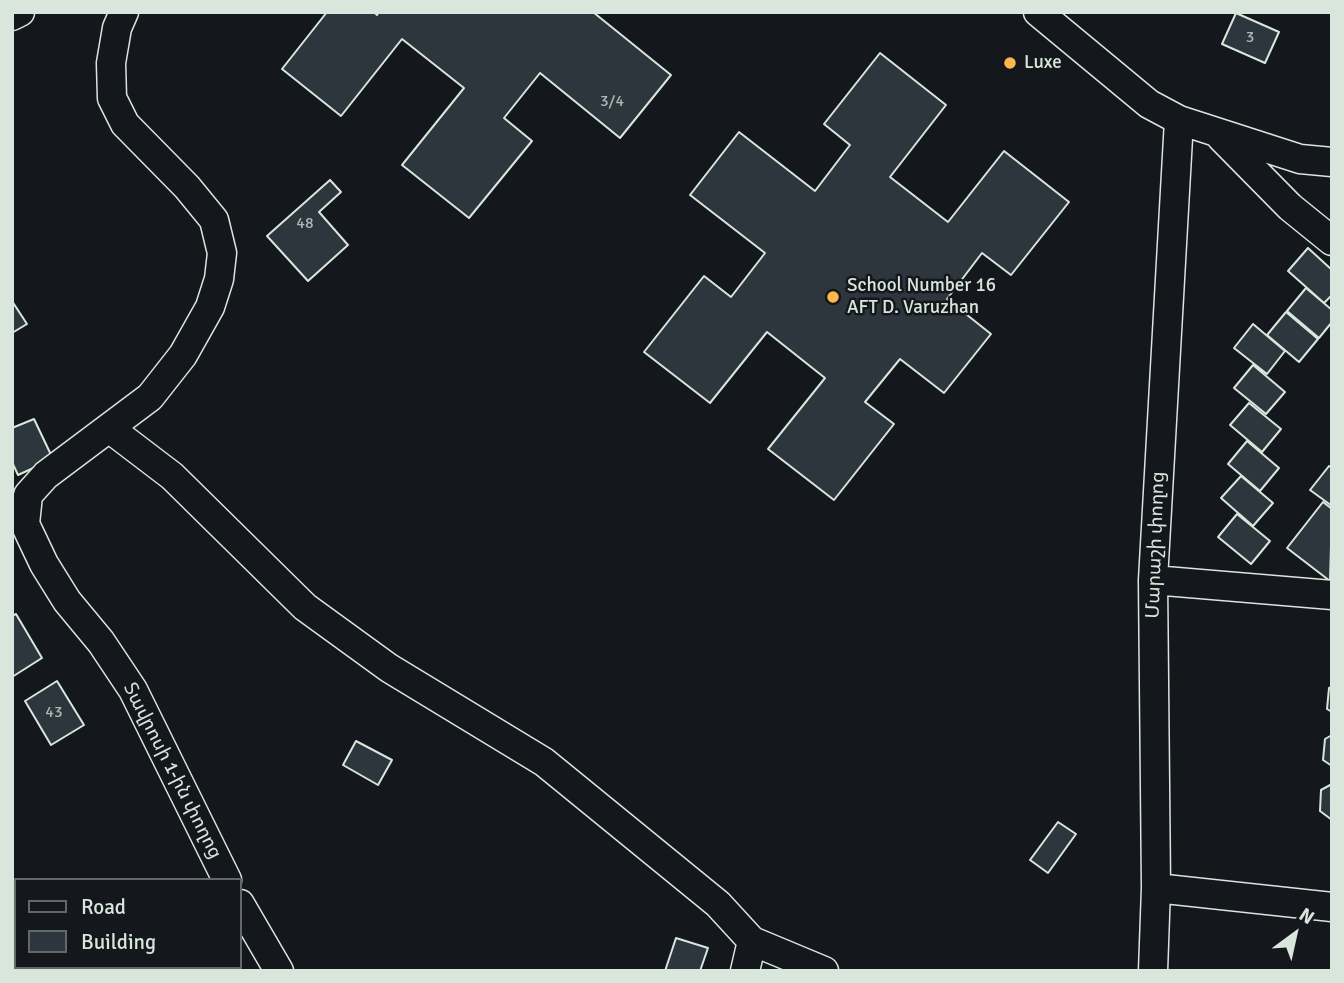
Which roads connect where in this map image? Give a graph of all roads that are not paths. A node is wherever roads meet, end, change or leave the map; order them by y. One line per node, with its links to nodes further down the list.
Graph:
1 (20, 12): 4 (street)
2 (124, 12): 9 (street, Տավրոսի 1-ին փողոց)
3 (1038, 12): 5 (street)
4 (12, 16)
5 (1179, 121): 6 (street); 11 (street, Մարաշի փողոց)
6 (1220, 135): 7 (street); 8 (street)
7 (1332, 162)
8 (1332, 241)
9 (109, 428): 10 (street, Տավրոսի 1-ին փողոց); 17 (street)
10 (20, 493): 13 (street, Տավրոսի 1-ին փողոց)
11 (1153, 580): 12 (street); 14 (street, Մարաշի փողոց)
12 (1332, 595)
13 (226, 878)
14 (1156, 888): 16 (street); 21 (street, Մարաշի փողոց)
15 (242, 907): 18 (street)
16 (1332, 907)
17 (752, 942): 19 (street); 20 (street)
18 (279, 971)
19 (745, 971)
20 (824, 971)
21 (1153, 971)

